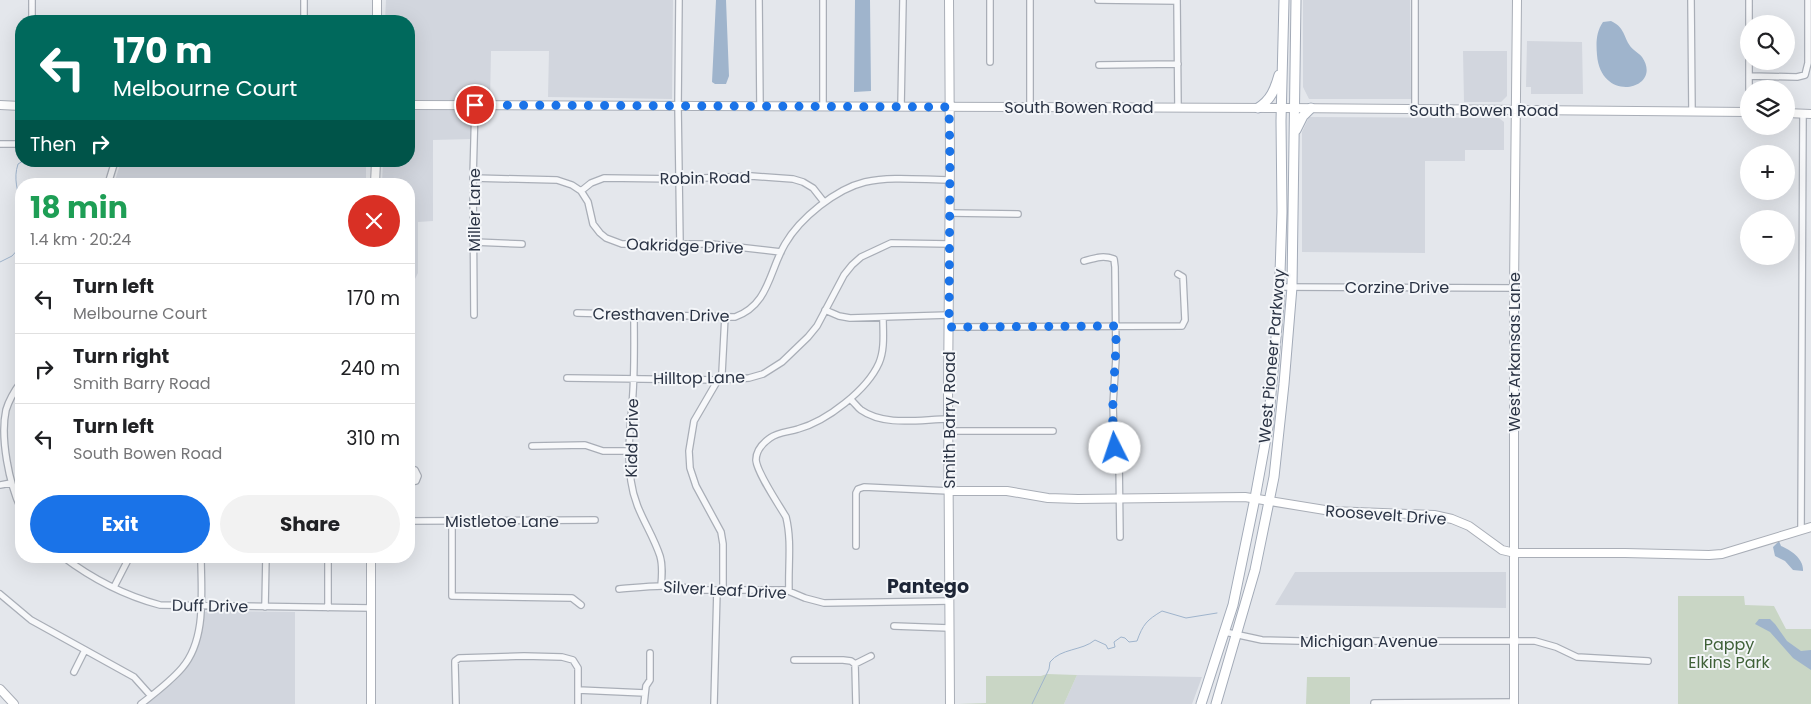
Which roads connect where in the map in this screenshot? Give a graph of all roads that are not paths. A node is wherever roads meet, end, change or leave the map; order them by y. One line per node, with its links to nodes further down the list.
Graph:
1 (32, 0): 20 (street)
2 (304, 0): 21 (street)
3 (377, 0): 22 (main road)
4 (679, 0): 35 (street)
5 (759, 0): 36 (street)
6 (823, 0): 37 (street)
7 (903, 0): 38 (street)
8 (949, 0): 39 (main road, Smith Barry Road)
9 (990, 0): 24 (street)
10 (1030, 0): 40 (street)
11 (1098, 0): 12 (street)
12 (1177, 0): 25 (street)
13 (1284, 0): 27 (main road, West Pioneer Parkway)
14 (1296, 0): 44 (main road, West Pioneer Parkway)
15 (1415, 0): 46 (street)
16 (1517, 0): 47 (main road, West Arkansas Lane)
17 (1691, 0): 48 (street)
18 (1749, 0): 23 (street)
19 (1808, 0): 29 (street)
20 (32, 15)
21 (304, 15)
22 (377, 15)
23 (1749, 15)
24 (990, 62)
25 (1178, 64): 26 (street); 41 (street)
26 (1099, 65)
27 (1282, 65): 42 (main road); 43 (main road, West Pioneer Parkway)
28 (1749, 70): 29 (street)
29 (1749, 76): 30 (street)
30 (1749, 80)
31 (0, 105): 34 (main road)
32 (415, 105): 33 (main road, South Bowen Road)
33 (475, 105): 35 (main road, South Bowen Road); 54 (street, Miller Lane)
34 (15, 106)
35 (678, 106): 36 (main road, South Bowen Road); 55 (street)
36 (760, 106): 37 (main road, South Bowen Road)
37 (823, 106): 38 (main road, South Bowen Road)
38 (901, 106): 39 (main road, South Bowen Road)
39 (949, 107): 40 (main road, South Bowen Road); 56 (main road, Smith Barry Road)
40 (1030, 107): 41 (main road, South Bowen Road)
41 (1178, 108): 42 (main road, South Bowen Road)
42 (1258, 108): 43 (main road, South Bowen Road)
43 (1281, 108): 44 (main road, South Bowen Road); 68 (main road, West Pioneer Parkway)
44 (1294, 108): 45 (main road, South Bowen Road); 51 (main road, West Pioneer Parkway)
45 (1311, 108): 46 (main road, South Bowen Road); 51 (main road)
46 (1415, 109): 47 (main road, South Bowen Road)
47 (1516, 110): 48 (main road, South Bowen Road); 70 (main road, West Arkansas Lane)
48 (1692, 112): 49 (main road, South Bowen Road)
49 (1740, 112)
50 (1807, 113): 103 (street)
51 (1294, 137): 69 (main road, West Pioneer Parkway)
52 (0, 144): 53 (street)
53 (15, 144)
54 (473, 178): 57 (street); 61 (street, Miller Lane)
55 (679, 178): 57 (street, Robin Road); 58 (street, Robin Road); 63 (street)
56 (950, 180): 58 (street, Cresthaven Drive); 59 (main road, Smith Barry Road)
57 (581, 191): 63 (street, Oakridge Drive)
58 (824, 202): 65 (street, Cresthaven Drive)
59 (950, 212): 60 (street); 64 (main road, Smith Barry Road)
60 (1018, 214)
61 (474, 242): 62 (street); 74 (street, Miller Lane)
62 (522, 244)
63 (680, 244): 65 (street, Oakridge Drive)
64 (949, 244): 71 (street, Hilltop Lane); 75 (main road, Smith Barry Road)
65 (781, 252): 76 (street, Cresthaven Drive)
66 (1084, 261): 78 (street)
67 (1178, 274): 78 (street)
68 (1280, 287): 69 (street, Corzine Drive); 97 (main road, West Pioneer Parkway)
69 (1292, 287): 70 (street, Corzine Drive); 98 (main road, West Pioneer Parkway)
70 (1514, 288): 106 (main road, West Arkansas Lane)
71 (825, 310): 77 (street); 82 (street, Hilltop Lane)
72 (577, 313): 73 (street, Cresthaven Drive)
73 (634, 314): 76 (street, Cresthaven Drive); 81 (street, Kidd Drive)
74 (474, 315)
75 (949, 315): 77 (street); 79 (main road, Smith Barry Road)
76 (726, 316): 82 (street)
77 (883, 318): 84 (street)
78 (1116, 326): 79 (street); 96 (street)
79 (949, 327): 85 (main road, Smith Barry Road)
80 (567, 378): 81 (street, Hilltop Lane)
81 (633, 378): 82 (street, Hilltop Lane); 89 (street, Kidd Drive)
82 (719, 380): 116 (street)
83 (15, 390): 92 (street)
84 (850, 399): 85 (street); 117 (street)
85 (949, 419): 87 (main road, Smith Barry Road)
86 (1052, 431): 87 (street)
87 (949, 432): 94 (main road, Smith Barry Road)
88 (532, 446): 89 (street)
89 (628, 451): 113 (street, Kidd Drive)
90 (415, 470): 91 (street)
91 (415, 481)
92 (11, 483): 93 (street); 95 (street)
93 (0, 484)
94 (949, 491): 96 (main road, Roosevelt Drive); 105 (street); 119 (main road, Smith Barry Road)
95 (15, 493)
96 (1120, 498): 97 (main road, Roosevelt Drive); 104 (street)
97 (1255, 498): 98 (main road, Roosevelt Drive); 127 (main road, West Pioneer Parkway)
98 (1269, 501): 106 (main road, Roosevelt Drive); 128 (main road, West Pioneer Parkway)
99 (595, 520): 101 (street, Mistletoe Lane)
100 (415, 521): 101 (street, Mistletoe Lane)
101 (452, 521): 120 (street)
102 (1811, 527): 103 (main road, Roosevelt Drive)
103 (1801, 530): 106 (main road, Roosevelt Drive)
104 (1120, 537)
105 (856, 546)
106 (1515, 553): 129 (main road, West Arkansas Lane)
107 (74, 563): 114 (street, Duff Drive)
108 (126, 563): 114 (street)
109 (201, 563): 121 (street)
110 (266, 563): 122 (street)
111 (328, 563): 123 (street)
112 (371, 563): 124 (main road)
113 (661, 586): 115 (street, Silver Leaf Drive); 116 (street, Silver Leaf Drive)
114 (114, 587): 121 (street, Duff Drive)
115 (619, 588)
116 (720, 590): 117 (street, Silver Leaf Drive); 150 (street)
117 (789, 591): 119 (street, Silver Leaf Drive)
118 (0, 594): 130 (street)
119 (949, 601): 126 (main road, Smith Barry Road)
120 (581, 605)
121 (201, 607): 122 (street, Duff Drive); 140 (street)
122 (265, 607): 123 (street, Duff Drive)
123 (328, 608): 124 (street, Duff Drive)
124 (371, 608): 146 (main road)
125 (894, 626): 126 (street)
126 (949, 628): 152 (main road, Smith Barry Road)
127 (1225, 632): 128 (street, Michigan Avenue); 153 (main road, West Pioneer Parkway)
128 (1237, 634): 129 (street, Michigan Avenue); 154 (main road, West Pioneer Parkway)
129 (1514, 640): 134 (street, Michigan Avenue); 143 (main road, West Arkansas Lane)
130 (85, 650): 136 (street); 140 (street)
131 (650, 653): 139 (street)
132 (871, 656): 135 (street)
133 (794, 660): 135 (street)
134 (1648, 660)
135 (855, 664): 151 (street)
136 (74, 672)
137 (0, 689): 144 (main road)
138 (578, 690): 139 (street); 147 (street); 148 (street)
139 (645, 693): 149 (street)
140 (151, 696): 145 (street)
141 (1374, 703): 142 (street)
142 (1427, 703): 143 (street)
143 (1514, 703)
144 (14, 704)
145 (141, 704)
146 (371, 704)
147 (456, 704)
148 (578, 704)
149 (644, 704)
150 (714, 704)
151 (856, 704)
152 (950, 704)
153 (1201, 704)
154 (1216, 704)

